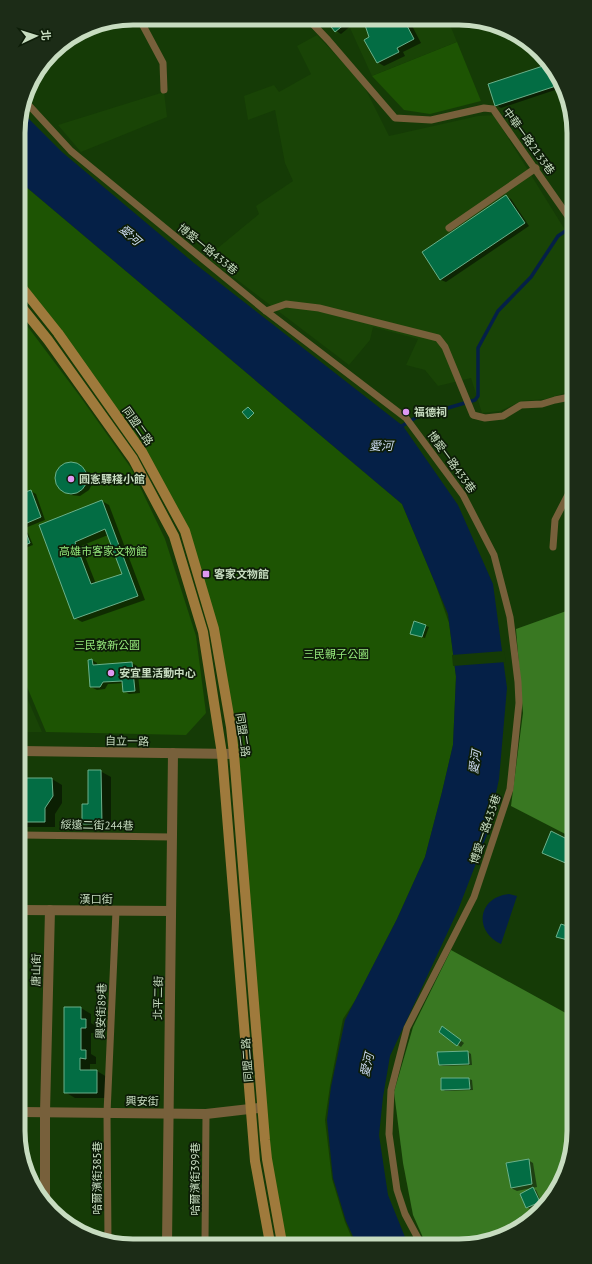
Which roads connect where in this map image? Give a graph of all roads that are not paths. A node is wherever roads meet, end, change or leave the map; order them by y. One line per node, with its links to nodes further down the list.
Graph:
1 (143, 25): 3 (lane)
2 (314, 25): 5 (lane, 中華一路2133巷)
3 (164, 90)
4 (29, 106): 10 (lane, 博愛一路433巷)
5 (536, 168): 6 (lane, 中華一路2133巷); 7 (lane)
6 (567, 214)
7 (449, 228)
8 (25, 292): 13 (street, 同盟二路)
9 (25, 311): 14 (street, 同盟二路)
10 (266, 311): 11 (lane); 39 (lane, 博愛一路433巷)
11 (567, 401)
12 (567, 497): 15 (lane)
13 (185, 531): 14 (lane); 19 (street, 同盟二路)
14 (174, 536): 18 (street, 同盟二路)
15 (552, 547)
16 (25, 751): 17 (street, 自立一路)
17 (173, 754): 18 (street, 自立一路); 21 (street, 北平二街)
18 (222, 754): 19 (street, 自立一路); 27 (street, 同盟二路)
19 (234, 754): 26 (street, 同盟二路)
20 (25, 835): 21 (lane, 綏遠二街244巷)
21 (172, 837): 25 (street, 北平二街)
22 (25, 910): 23 (street, 漢口街)
23 (50, 910): 24 (street, 漢口街); 29 (street, 唐山街)
24 (116, 911): 25 (street, 漢口街); 30 (lane, 興安街89巷)
25 (171, 911): 31 (street, 北平二街)
26 (262, 1108): 27 (street, 興安街); 38 (street, 同盟二路)
27 (251, 1109): 32 (street, 興安街); 37 (street, 同盟二路)
28 (25, 1112): 29 (street, 興安街)
29 (45, 1112): 30 (street, 興安街); 33 (street, 唐山街)
30 (107, 1113): 31 (street, 興安街); 34 (lane, 哈爾濱街385巷)
31 (168, 1113): 32 (street, 興安街); 35 (street, 北平二街)
32 (206, 1114): 36 (lane, 哈爾濱街399巷)
33 (45, 1194)
34 (108, 1236)
35 (167, 1239)
36 (205, 1239)
37 (269, 1239)
38 (281, 1239)
39 (418, 1239)

